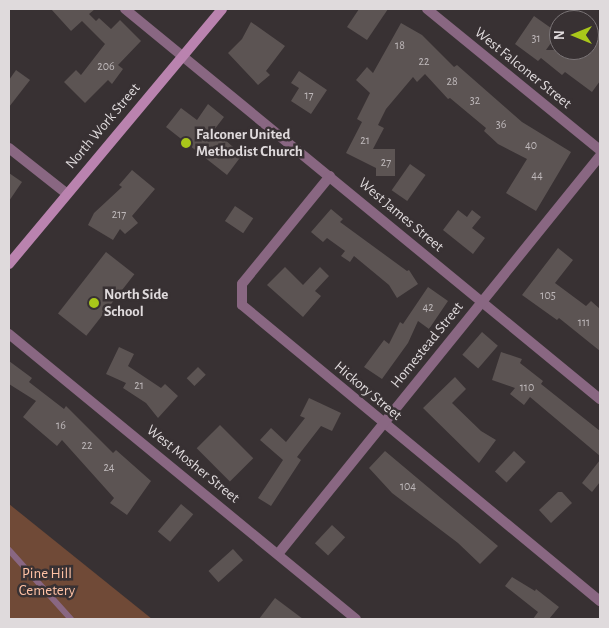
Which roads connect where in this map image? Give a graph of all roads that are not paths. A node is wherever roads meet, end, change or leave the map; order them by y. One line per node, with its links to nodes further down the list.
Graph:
1 (125, 9): 4 (street, West James Street)
2 (222, 9): 4 (street, North Work Street)
3 (427, 9): 6 (street, West Falconer Street)
4 (182, 55): 8 (street, West James Street); 9 (street, North Work Street)
5 (9, 148): 9 (street)
6 (600, 150)
7 (600, 156): 11 (street, Homestead Street)
8 (330, 176): 11 (street, West James Street); 14 (street, Hickory Street)
9 (66, 193): 10 (street, North Work Street)
10 (9, 264)
11 (482, 301): 13 (street, West James Street); 14 (street, Homestead Street)
12 (9, 334): 16 (street, West Mosher Street)
13 (600, 399)
14 (383, 423): 16 (street, Homestead Street); 17 (street, Hickory Street)
15 (9, 550): 18 (lane)
16 (278, 554): 19 (street, West Mosher Street)
17 (600, 601)
18 (71, 619)
19 (356, 619)

